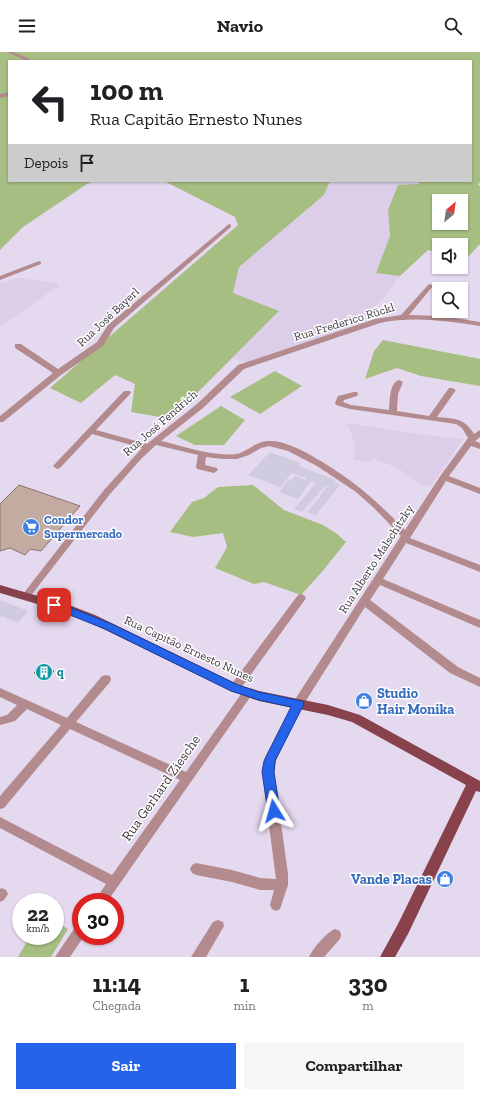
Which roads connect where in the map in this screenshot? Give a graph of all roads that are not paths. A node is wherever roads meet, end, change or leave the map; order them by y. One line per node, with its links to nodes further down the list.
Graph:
1 (9, 52): 2 (street)
2 (28, 60)
3 (229, 226): 11 (street, Rua José Bayerl)
4 (39, 263): 5 (street)
5 (0, 278)
6 (430, 286): 7 (street)
7 (404, 316): 8 (street, Rua Frederico Rückl); 10 (street, Rua Frederico Rückl)
8 (479, 321)
9 (18, 346): 11 (street)
10 (241, 367): 21 (street, Rua José Fendrich)
11 (58, 373): 18 (street, Rua José Bayerl)
12 (399, 382): 16 (street)
13 (452, 390): 17 (street)
14 (127, 393): 19 (street)
15 (354, 394): 16 (street)
16 (393, 413): 17 (street)
17 (431, 419): 20 (street)
18 (0, 420)
19 (90, 431): 21 (street); 24 (street)
20 (473, 438): 22 (street); 26 (street, Rua Alberto Malschitzky)
21 (152, 445): 23 (street); 32 (street, Rua José Fendrich)
22 (480, 446)
23 (202, 454): 25 (street); 28 (street)
24 (57, 466)
25 (214, 470)
26 (444, 477): 27 (street); 28 (street, Rua Alberto Malschitzky)
27 (480, 491)
28 (405, 538): 29 (street); 30 (street, Rua Alberto Malschitzky)
29 (480, 569)
30 (379, 580): 34 (street, Rua Alberto Malschitzky); 35 (street)
31 (0, 589): 32 (main road, Rua Capitão Ernesto Nunes)
32 (26, 596): 38 (main road, Rua Capitão Ernesto Nunes)
33 (301, 598): 38 (street)
34 (365, 602): 37 (street); 42 (street, Rua Alberto Malschitzky)
35 (480, 624)
36 (106, 679): 44 (street)
37 (480, 683)
38 (235, 688): 40 (main road, Rua Capitão Ernesto Nunes)
39 (0, 692): 41 (street)
40 (248, 693): 42 (main road, Rua Capitão Ernesto Nunes); 45 (street, Rua Gerhard Ziesche)
41 (25, 704): 43 (street); 44 (street)
42 (298, 704): 46 (main road, Rua Capitão Ernesto Nunes); 51 (street, Rua Alberto Malschitzky)
43 (0, 721)
44 (69, 723): 45 (street); 47 (street)
45 (188, 778): 50 (street, Rua Gerhard Ziesche)
46 (477, 785): 60 (main road)
47 (0, 804)
48 (0, 822): 50 (street)
49 (196, 868): 51 (street)
50 (114, 882): 52 (street, Rua Gerhard Ziesche)
51 (282, 885): 53 (street, Rua Alberto Malschitzky)
52 (106, 893)
53 (276, 905)
54 (218, 926): 58 (street)
55 (335, 935): 59 (street)
56 (72, 943): 57 (street)
57 (62, 957)
58 (198, 957)
59 (316, 957)
60 (387, 957)

